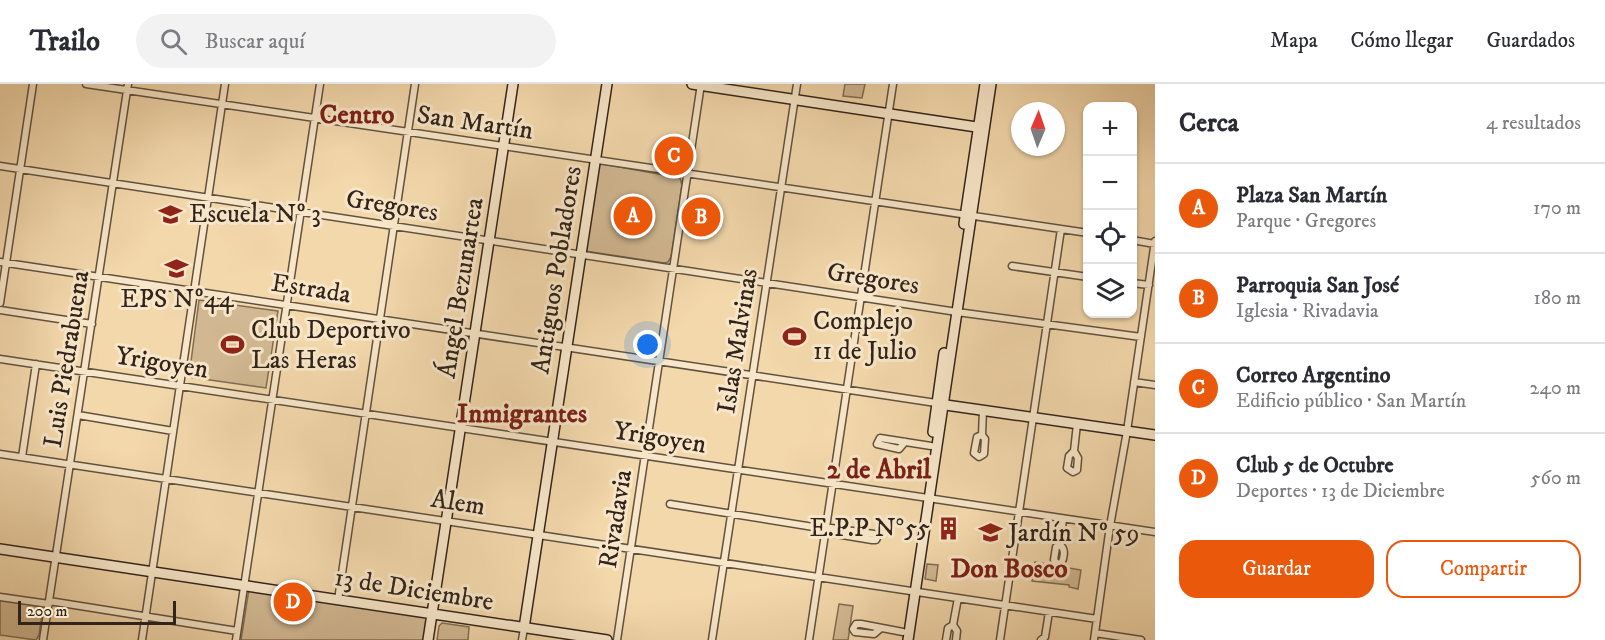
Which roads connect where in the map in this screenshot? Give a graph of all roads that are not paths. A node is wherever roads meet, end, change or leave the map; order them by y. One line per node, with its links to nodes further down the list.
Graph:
1 (33, 84): 23 (street)
2 (86, 84): 13 (street, San Martín)
3 (225, 84): 15 (street)
4 (320, 84): 17 (street)
5 (415, 84): 19 (street)
6 (513, 84): 20 (street, Ángel Bezunartea)
7 (607, 84): 21 (street, Antiguos Pobladores)
8 (698, 84): 14 (street); 24 (street, Rivadavia)
9 (733, 84): 14 (street)
10 (893, 84): 16 (street)
11 (985, 84): 18 (street)
12 (991, 84): 18 (street)
13 (128, 87): 15 (street, San Martín); 25 (street, Luis Piedrabuena)
14 (796, 92): 16 (street); 26 (street, Islas Malvinas)
15 (222, 105): 17 (street, San Martín); 27 (street)
16 (889, 111): 18 (street); 28 (street)
17 (315, 119): 19 (street, San Martín); 29 (street)
18 (982, 125): 30 (street)
19 (408, 133): 20 (street, San Martín); 31 (street)
20 (504, 147): 21 (street, San Martín); 34 (street, Ángel Bezunartea)
21 (595, 159): 24 (street, San Martín); 37 (street, Antiguos Pobladores)
22 (0, 166): 23 (street, Gregores)
23 (20, 169): 25 (street, Gregores); 38 (street)
24 (688, 174): 26 (street, San Martín); 40 (street, Rivadavia)
25 (113, 183): 27 (street, Gregores); 43 (street, Luis Piedrabuena)
26 (781, 187): 28 (street, San Martín); 44 (street, Islas Malvinas)
27 (208, 197): 29 (street, Gregores); 47 (street)
28 (875, 202): 30 (street, San Martín); 48 (street)
29 (301, 212): 31 (street, Gregores); 50 (street)
30 (968, 215): 32 (street, San Martín); 52 (street)
31 (394, 226): 34 (street, Gregores); 53 (street)
32 (1061, 229): 33 (street, San Martín); 41 (street)
33 (1083, 232)
34 (489, 240): 37 (street, Gregores); 56 (street, Ángel Bezunartea)
35 (1137, 241): 36 (street)
36 (1155, 243): 46 (street)
37 (581, 253): 40 (street, Gregores); 58 (street, Antiguos Pobladores)
38 (3, 262): 43 (street, Estrada); 49 (street)
39 (1012, 266): 41 (street)
40 (674, 268): 44 (street, Gregores); 60 (street, Rivadavia)
41 (1054, 272): 42 (street); 54 (street)
42 (1083, 276)
43 (99, 277): 47 (street, Estrada); 55 (street, Luis Piedrabuena)
44 (767, 283): 48 (street, Gregores); 63 (street, Islas Malvinas)
45 (1137, 284): 46 (street)
46 (1149, 285): 57 (street)
47 (194, 291): 50 (street, Estrada); 66 (street)
48 (861, 297): 52 (street, Gregores); 67 (street)
49 (0, 303)
50 (287, 305): 53 (street, Estrada); 68 (street)
51 (0, 310): 55 (street)
52 (954, 311): 54 (street, Gregores); 69 (street)
53 (380, 319): 56 (street, Estrada); 71 (street)
54 (1047, 323): 57 (street, Gregores); 73 (street)
55 (92, 324): 62 (street, Luis Piedrabuena)
56 (475, 334): 58 (street, Estrada); 75 (street, Ángel Bezunartea)
57 (1141, 337): 64 (street)
58 (567, 348): 60 (street, Estrada); 80 (street, Antiguos Pobladores)
59 (0, 359): 61 (street, Yrigoyen)
60 (659, 362): 63 (street, Estrada); 85 (street, Rivadavia)
61 (36, 364): 62 (street, Yrigoyen); 86 (street)
62 (84, 371): 66 (street, Yrigoyen); 72 (street, Luis Piedrabuena)
63 (753, 376): 67 (street, Estrada); 88 (street, Islas Malvinas)
64 (1134, 382): 65 (street); 77 (street)
65 (1155, 385)
66 (180, 386): 68 (street, Yrigoyen); 76 (street)
67 (847, 390): 69 (street, Estrada); 90 (street)
68 (272, 400): 71 (street, Yrigoyen); 91 (street)
69 (940, 404): 70 (street); 82 (street); 92 (street)
70 (983, 410): 73 (street); 78 (street)
71 (366, 414): 75 (street, Yrigoyen); 94 (street)
72 (78, 415): 76 (street); 87 (street, Luis Piedrabuena)
73 (1033, 418): 74 (street); 95 (street)
74 (1077, 424): 77 (street); 83 (street)
75 (461, 428): 80 (street, Yrigoyen); 98 (street, Ángel Bezunartea)
76 (173, 431): 89 (street)
77 (1127, 431): 79 (street); 99 (street)
78 (982, 435)
79 (1155, 435)
80 (552, 442): 85 (street, Yrigoyen); 102 (street, Antiguos Pobladores)
81 (905, 442): 82 (street)
82 (931, 446): 92 (street)
83 (1074, 451)
84 (0, 454): 86 (street, Alem)
85 (645, 456): 88 (street, Yrigoyen); 105 (street, Rivadavia)
86 (22, 457): 87 (street, Alem)
87 (70, 464): 89 (street, Alem); 106 (street, Luis Piedrabuena)
88 (738, 470): 90 (street, Yrigoyen); 96 (street, Islas Malvinas)
89 (166, 479): 91 (street, Alem); 108 (street)
90 (832, 484): 92 (street, Yrigoyen); 100 (street)
91 (258, 492): 94 (street, Alem); 110 (street)
92 (926, 498): 95 (street, Yrigoyen); 111 (street)
93 (670, 504): 96 (street)
94 (352, 507): 98 (street, Alem); 114 (street)
95 (1020, 512): 97 (street, Yrigoyen); 116 (street)
96 (732, 514): 100 (street); 107 (street, Islas Malvinas)
97 (1063, 519): 99 (street, Yrigoyen); 103 (street)
98 (446, 521): 102 (street, Alem); 118 (street, Ángel Bezunartea)
99 (1110, 526): 101 (street, Yrigoyen); 120 (street)
100 (825, 529): 100 (street); 109 (street)
101 (1155, 532)
102 (538, 535): 105 (street, Alem); 122 (street, Antiguos Pobladores)
103 (1060, 545)
104 (0, 549): 106 (street, 13 de Diciembre)
105 (631, 549): 107 (street, Alem); 134 (street, Rivadavia)
106 (56, 557): 108 (street, 13 de Diciembre); 115 (street, Luis Piedrabuena)
107 (724, 563): 109 (street, Alem); 135 (street, Islas Malvinas)
108 (152, 572): 110 (street, 13 de Diciembre); 119 (street)
109 (818, 577): 111 (street, Alem); 136 (street)
110 (244, 585): 114 (street, 13 de Diciembre); 124 (street)
111 (912, 591): 113 (street, Alem); 126 (street)
112 (0, 597): 115 (street)
113 (958, 598): 116 (street, Alem); 121 (street)
114 (338, 600): 118 (street, 13 de Diciembre)
115 (49, 602): 119 (street); 128 (street, Luis Piedrabuena)
116 (1006, 605): 117 (street, Alem); 139 (street)
117 (1049, 612): 120 (street, Alem); 127 (street)
118 (432, 614): 122 (street, 13 de Diciembre); 131 (street, Ángel Bezunartea)
119 (146, 616): 124 (street); 129 (street)
120 (1097, 619): 125 (street)
121 (953, 626): 137 (street); 138 (street)
122 (524, 628): 132 (street, Antiguos Pobladores); 133 (street, 13 de Diciembre)
123 (881, 628): 126 (street)
124 (237, 631): 130 (street)
125 (1095, 636): 140 (street)
126 (904, 637)
127 (1045, 639)
128 (44, 640)
129 (142, 640)
130 (236, 640)
131 (428, 640)
132 (522, 640)
133 (607, 640)
134 (617, 640)
135 (712, 640)
136 (809, 640)
137 (946, 640)
138 (956, 640)
139 (1000, 640)
140 (1141, 640)

